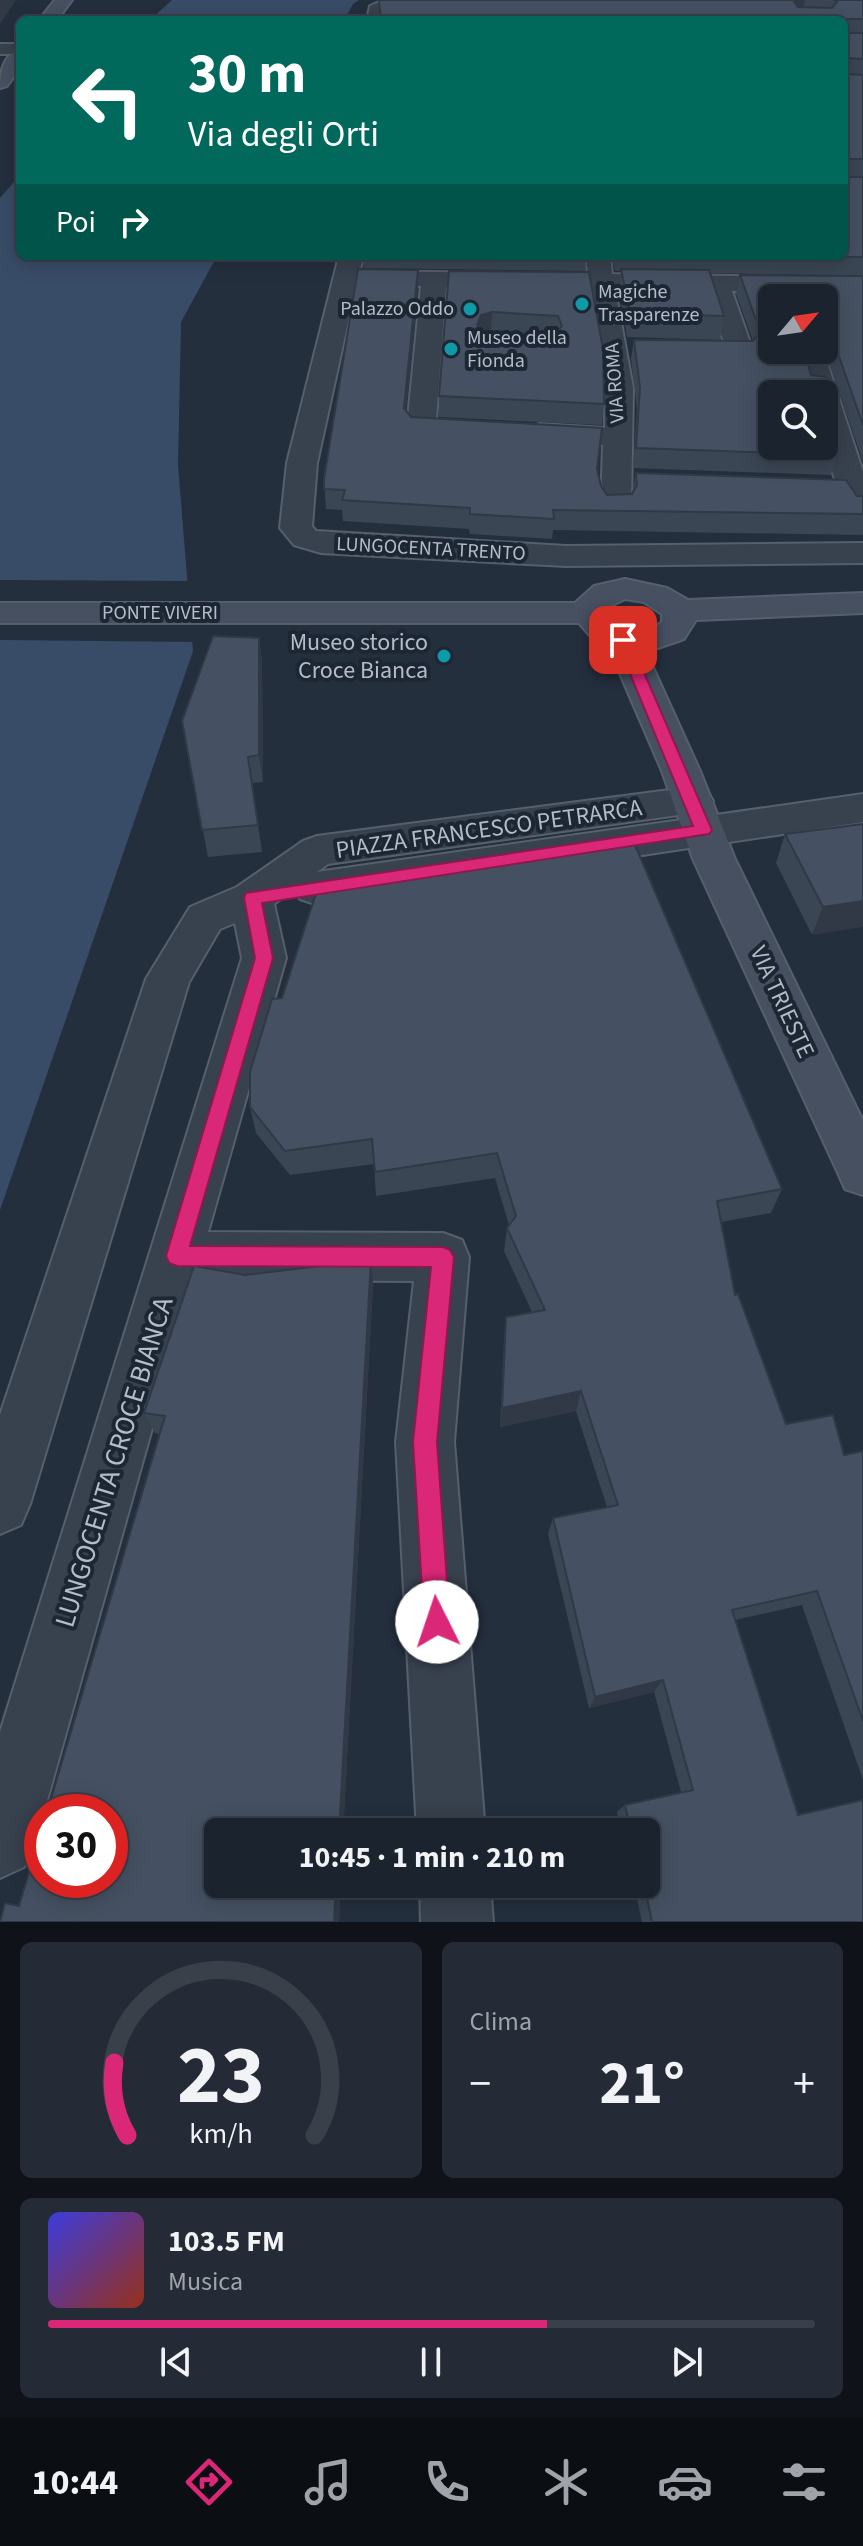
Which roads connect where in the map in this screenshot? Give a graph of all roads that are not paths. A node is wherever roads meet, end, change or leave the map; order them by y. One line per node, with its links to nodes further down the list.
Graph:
1 (64, 0): 4 (main road)
2 (421, 4): 3 (street)
3 (385, 9)
4 (51, 16)
5 (16, 58): 6 (main road)
6 (0, 82)
7 (731, 260): 11 (street)
8 (362, 267): 10 (street); 18 (street, LUNGOCENTA TRENTO)
9 (599, 269): 10 (street); 11 (street); 15 (street, VIA ROMA)
10 (434, 279): 18 (street)
11 (725, 283): 13 (street); 15 (street)
12 (863, 285): 14 (street)
13 (758, 287)
14 (838, 287)
15 (609, 346): 18 (street, VIA ROMA)
16 (838, 452): 17 (street)
17 (846, 485)
18 (621, 494): 19 (street); 20 (street)
19 (863, 553)
20 (614, 598): 22 (main road); 23 (main road, PONTE VIVERI); 24 (main road)
21 (863, 603): 22 (main road)
22 (677, 611): 24 (main road)
23 (0, 613)
24 (623, 640): 26 (main road, VIA TRIESTE)
25 (863, 808): 26 (street)
26 (698, 816): 27 (street); 28 (main road, VIA TRIESTE)
27 (252, 898): 29 (street, LUNGOCENTA CROCE BIANCA); 30 (street)
28 (863, 1173)
29 (177, 1256): 31 (street); 32 (street, LUNGOCENTA CROCE BIANCA)
30 (0, 1504)
31 (450, 1818)
32 (0, 1843)
33 (456, 1898): 34 (street)
34 (457, 1922)

